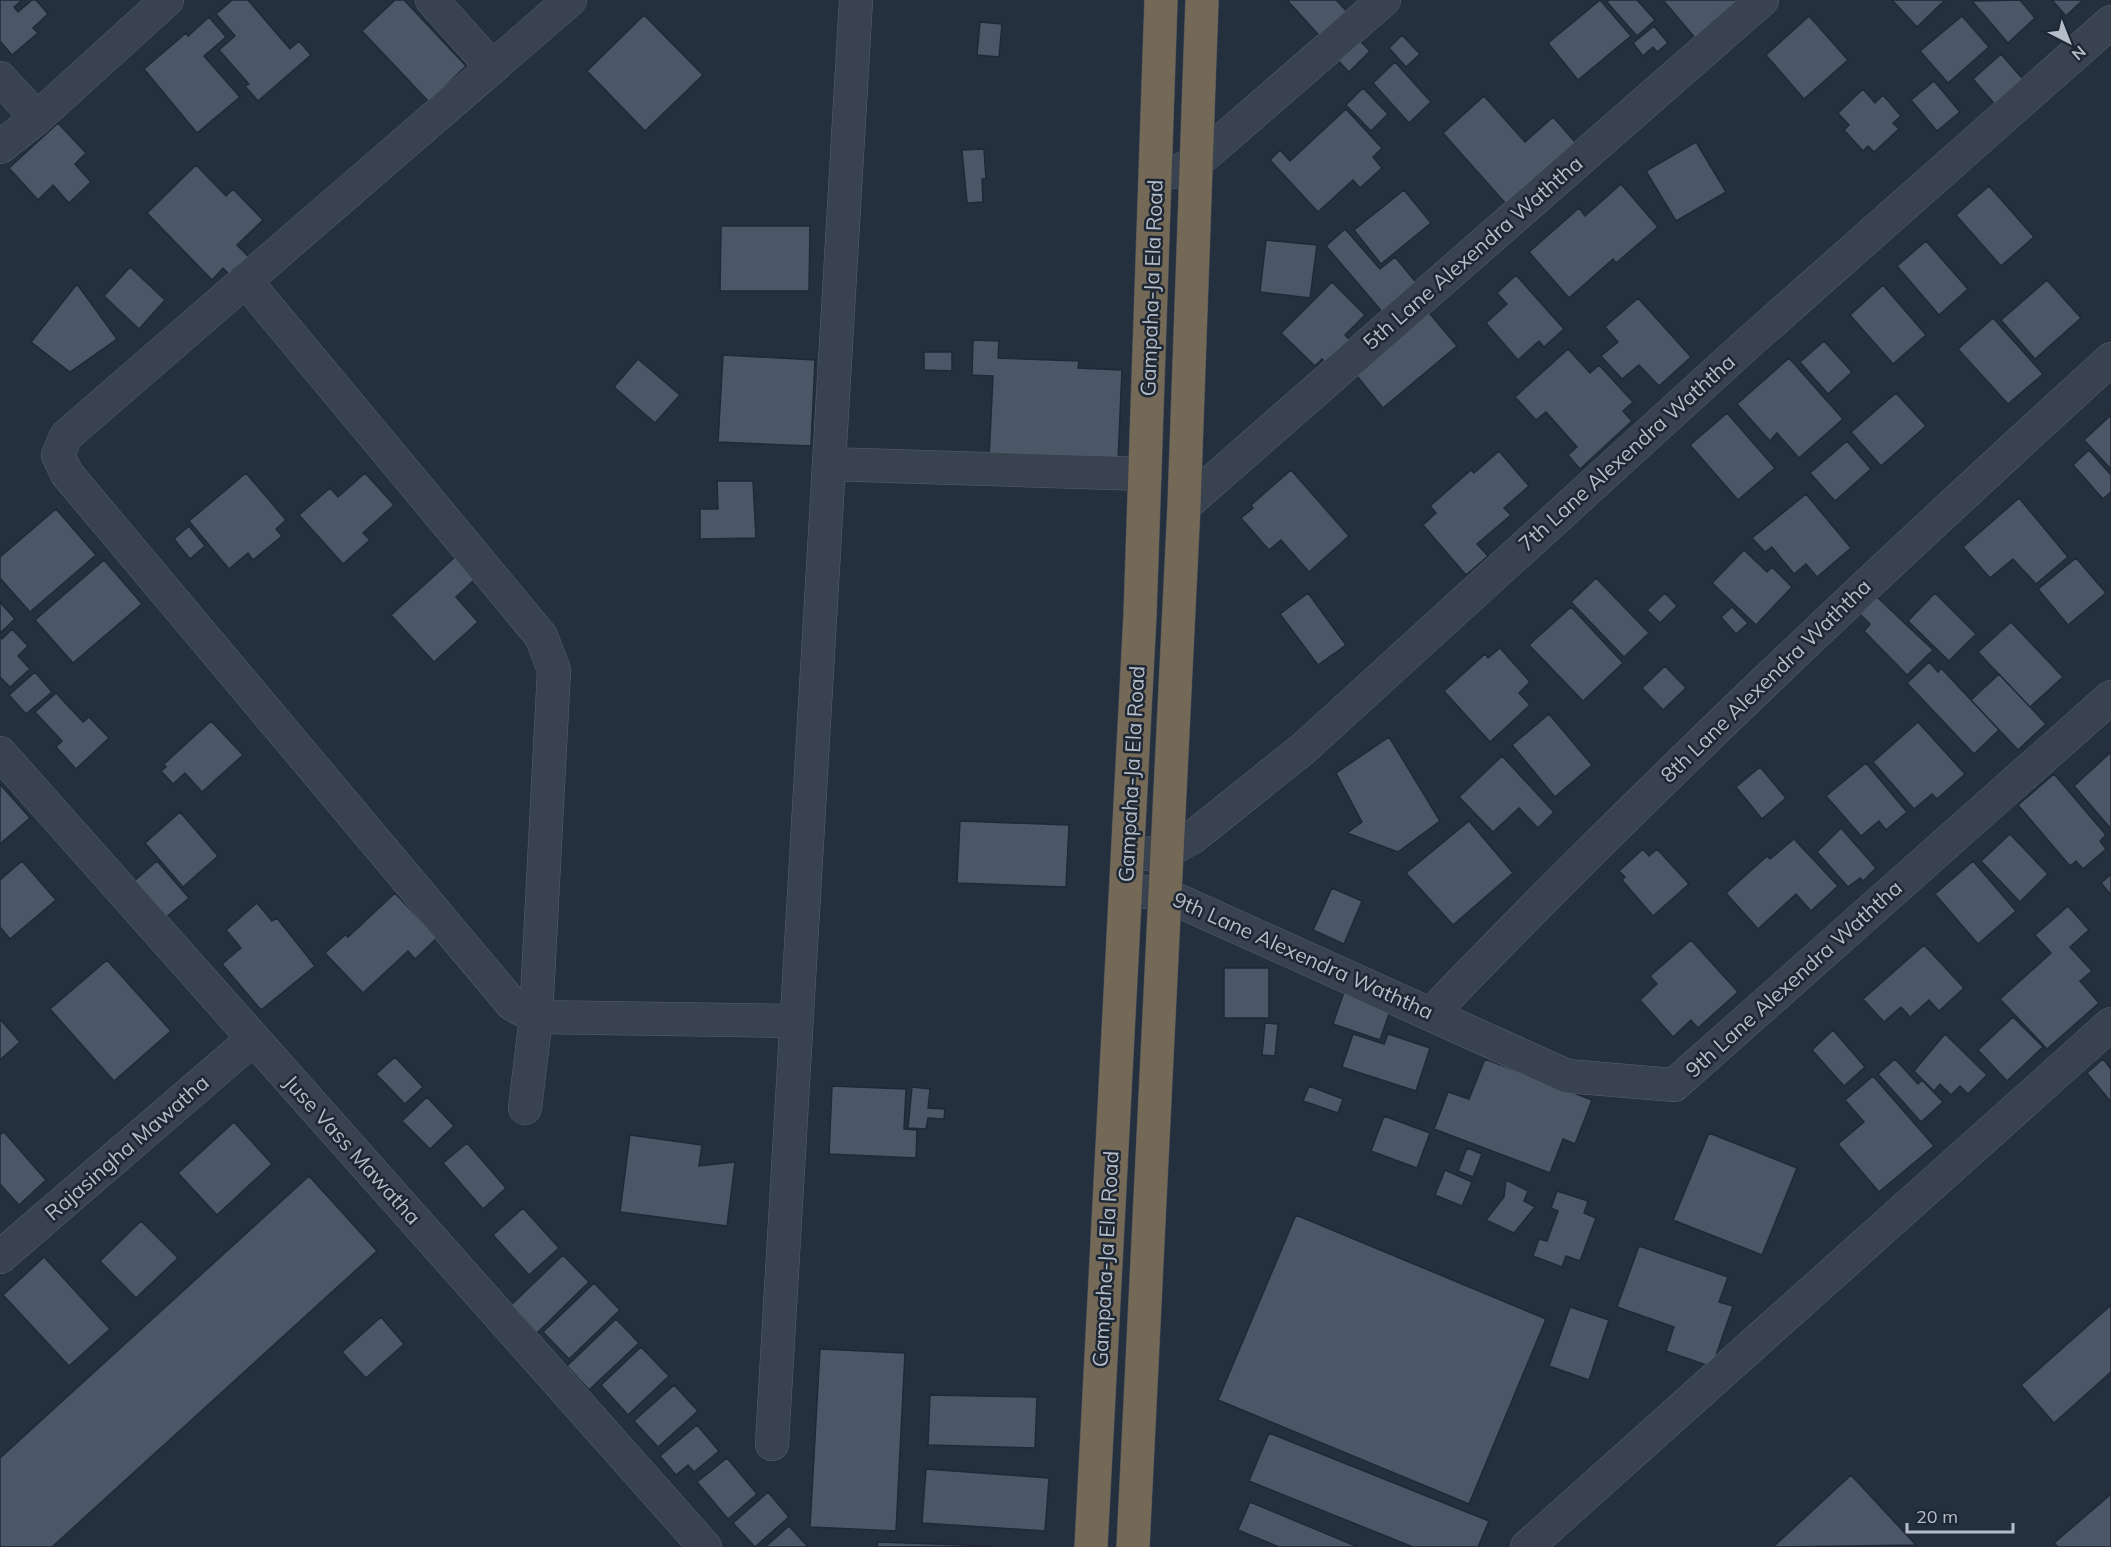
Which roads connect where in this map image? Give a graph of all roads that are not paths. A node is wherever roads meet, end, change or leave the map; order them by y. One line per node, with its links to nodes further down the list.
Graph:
1 (167, 0): 12 (street)
2 (432, 0): 10 (street)
3 (570, 0): 10 (street)
4 (856, 0): 18 (street)
5 (1161, 0): 15 (highway, Gampaha-Ja Ela Road)
6 (1202, 0): 14 (highway, Gampaha-Ja Ela Road)
7 (1384, 0): 14 (street)
8 (1762, 0): 20 (street, 5th Lane Alexendra Waththa)
9 (2111, 22): 23 (street, 7th Lane Alexendra Waththa)
10 (492, 66): 16 (street)
11 (0, 78): 12 (street)
12 (37, 118): 13 (street)
13 (0, 147)
14 (1197, 162): 15 (street); 20 (highway, Gampaha-Ja Ela Road)
15 (1155, 176): 19 (highway, Gampaha-Ja Ela Road)
16 (245, 280): 28 (street); 28 (street)
17 (2111, 358): 27 (street, 8th Lane Alexendra Waththa)
18 (829, 464): 19 (street); 29 (street)
19 (1145, 474): 24 (highway, Gampaha-Ja Ela Road)
20 (1184, 506): 23 (highway, Gampaha-Ja Ela Road)
21 (2111, 697): 27 (street, 9th Lane Alexendra Waththa)
22 (0, 753): 31 (street, Juse Vass Mawatha)
23 (1168, 851): 24 (street, 7th Lane Alexendra Waththa); 26 (highway, Gampaha-Ja Ela Road)
24 (1128, 856): 25 (highway, Gampaha-Ja Ela Road)
25 (1126, 889): 26 (street, 9th Lane Alexendra Waththa); 36 (highway, Gampaha-Ja Ela Road)
26 (1166, 895): 27 (street, 9th Lane Alexendra Waththa); 37 (highway, Gampaha-Ja Ela Road)
27 (1431, 1014)
28 (536, 1017): 29 (street); 32 (street)
29 (796, 1021): 34 (street)
30 (2111, 1024): 38 (street)
31 (253, 1039): 33 (street, Rajasingha Mawatha); 35 (street, Juse Vass Mawatha)
32 (525, 1107)
33 (0, 1257)
34 (772, 1444)
35 (705, 1547)
36 (1091, 1547)
37 (1133, 1547)
38 (1527, 1547)

